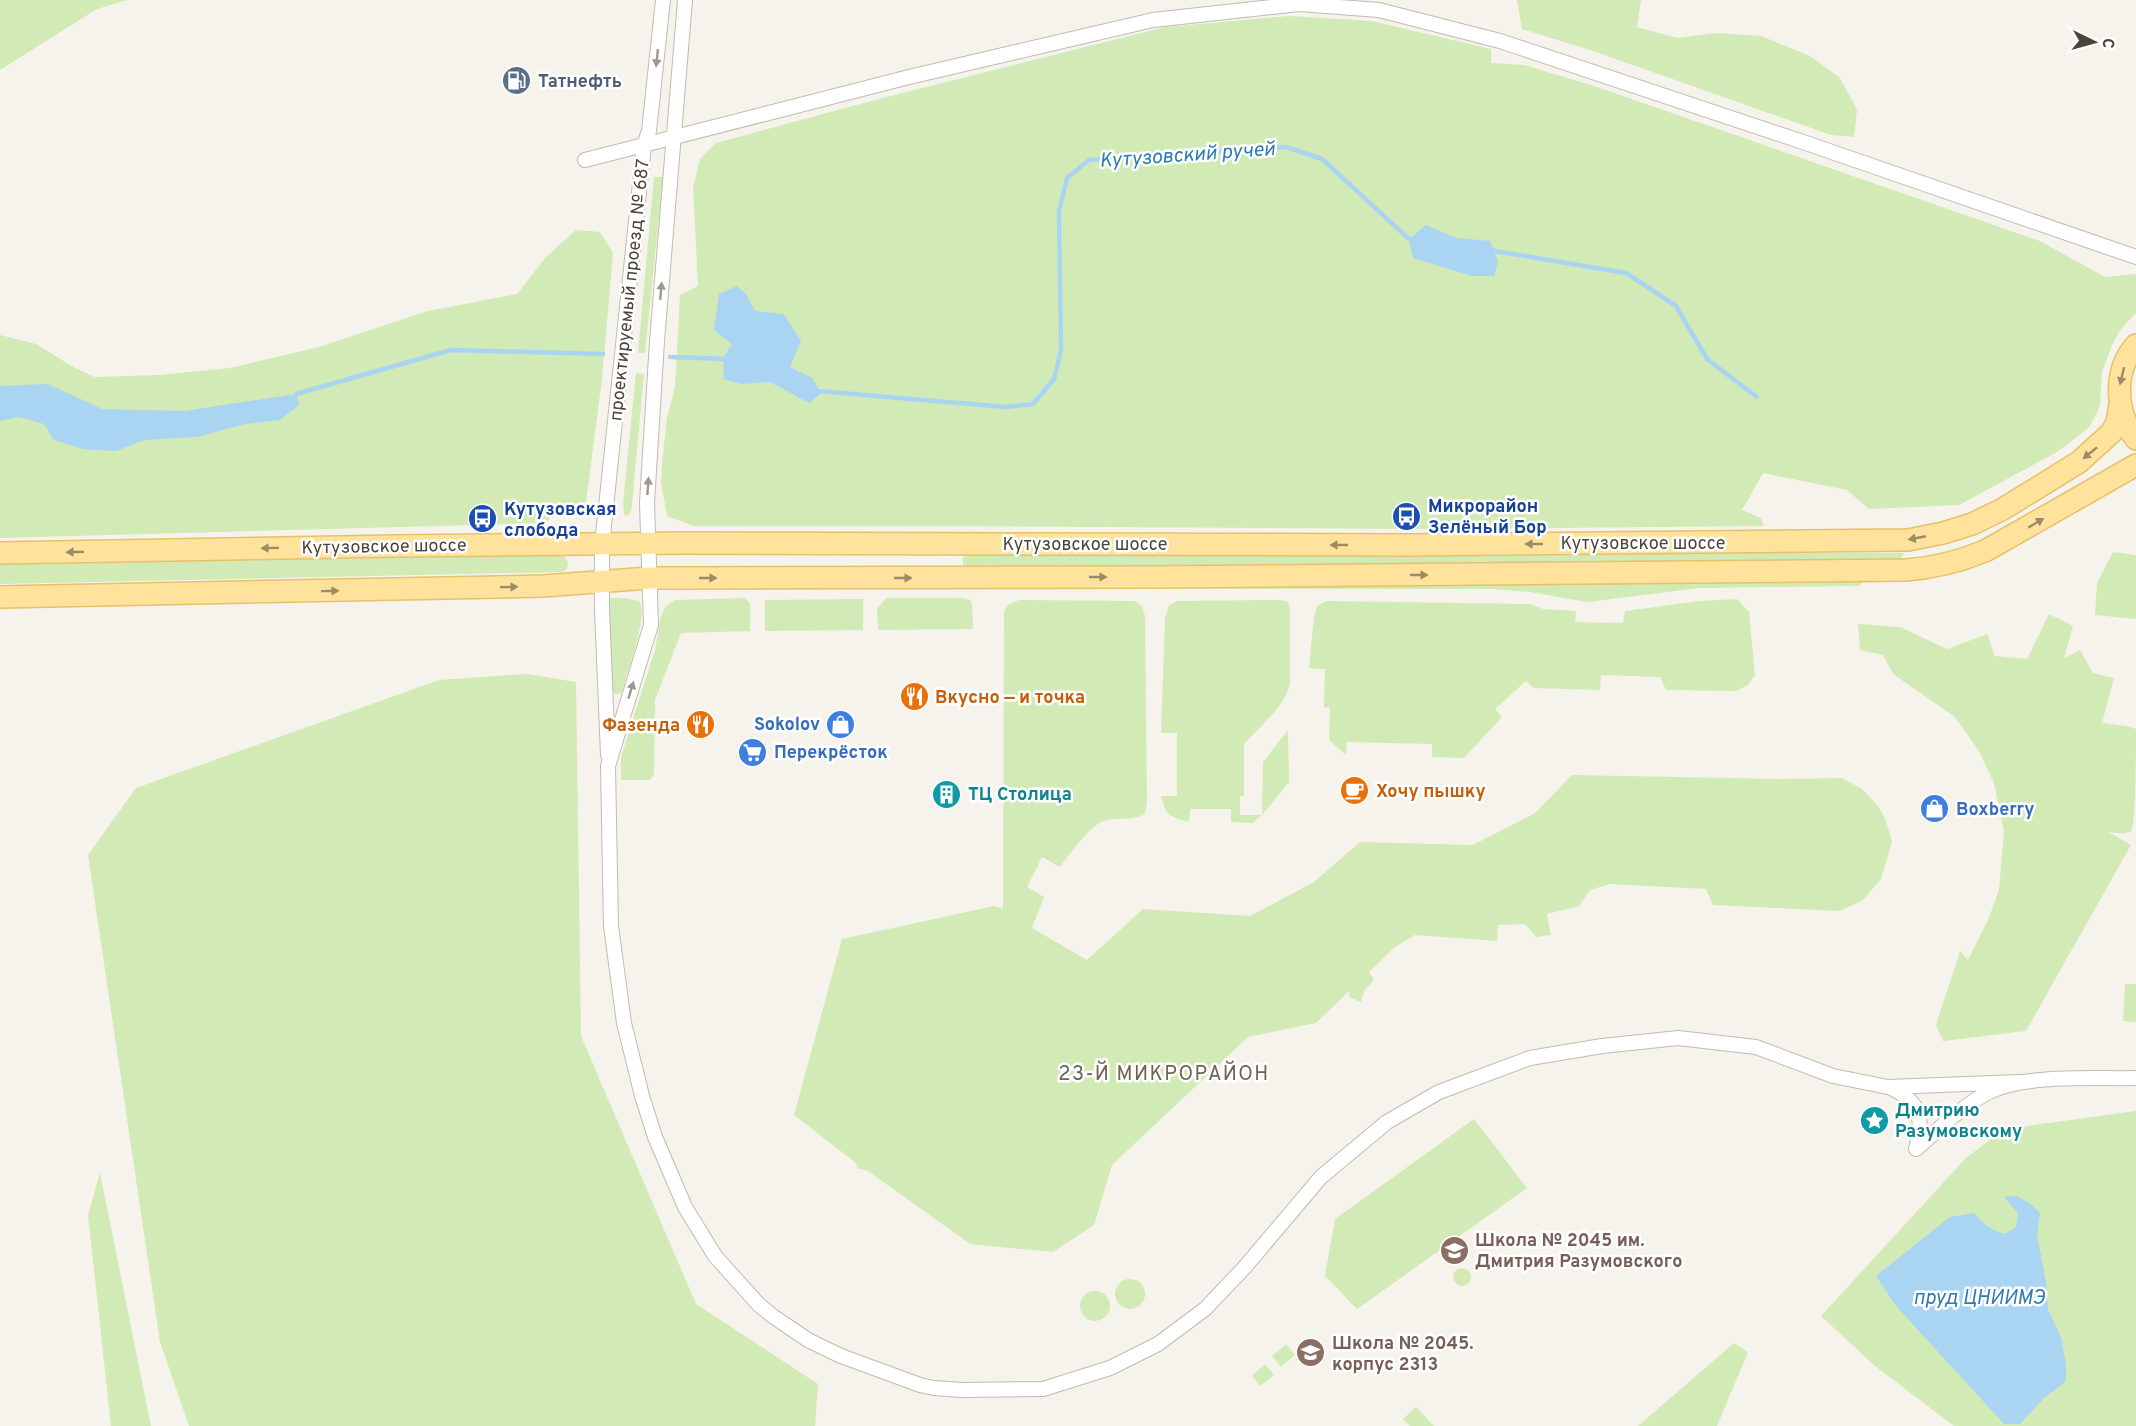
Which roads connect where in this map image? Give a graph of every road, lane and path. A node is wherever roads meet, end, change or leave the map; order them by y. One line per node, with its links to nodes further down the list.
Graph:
1 (663, 0): 4 (street, проектируемый проезд № 687, one-way to 4)
2 (685, 0): 3 (street, проектируемый проезд № 687)
3 (674, 136): 4 (street); 6 (street); 11 (street, проектируемый проезд № 687, one-way to 3)
4 (644, 145): 5 (street); 12 (street, проектируемый проезд № 687)
5 (585, 160)
6 (2136, 257)
7 (2135, 346): 8 (main road, one-way to 8)
8 (2120, 405): 9 (main road); 11 (main road, Кутузовское шоссе, one-way to 11)
9 (2136, 439)
10 (2136, 465): 14 (main road, Кутузовское шоссе, one-way to 10)
11 (647, 544): 12 (main road, Кутузовское шоссе); 14 (street, проектируемый проезд № 687)
12 (602, 545): 13 (main road, Кутузовское шоссе, one-way to 13); 15 (street, проектируемый проезд № 687)
13 (0, 554)
14 (649, 578): 15 (main road, Кутузовское шоссе); 17 (street, проектируемый проезд № 687, one-way to 14)
15 (601, 582): 16 (main road, Кутузовское шоссе, one-way to 15); 17 (street, проектируемый проезд № 687)
16 (0, 597)
17 (608, 766): 20 (street, проектируемый проезд № 687)
18 (2136, 1078): 19 (street)
19 (2019, 1082): 20 (street); 20 (street)
20 (1888, 1087)

